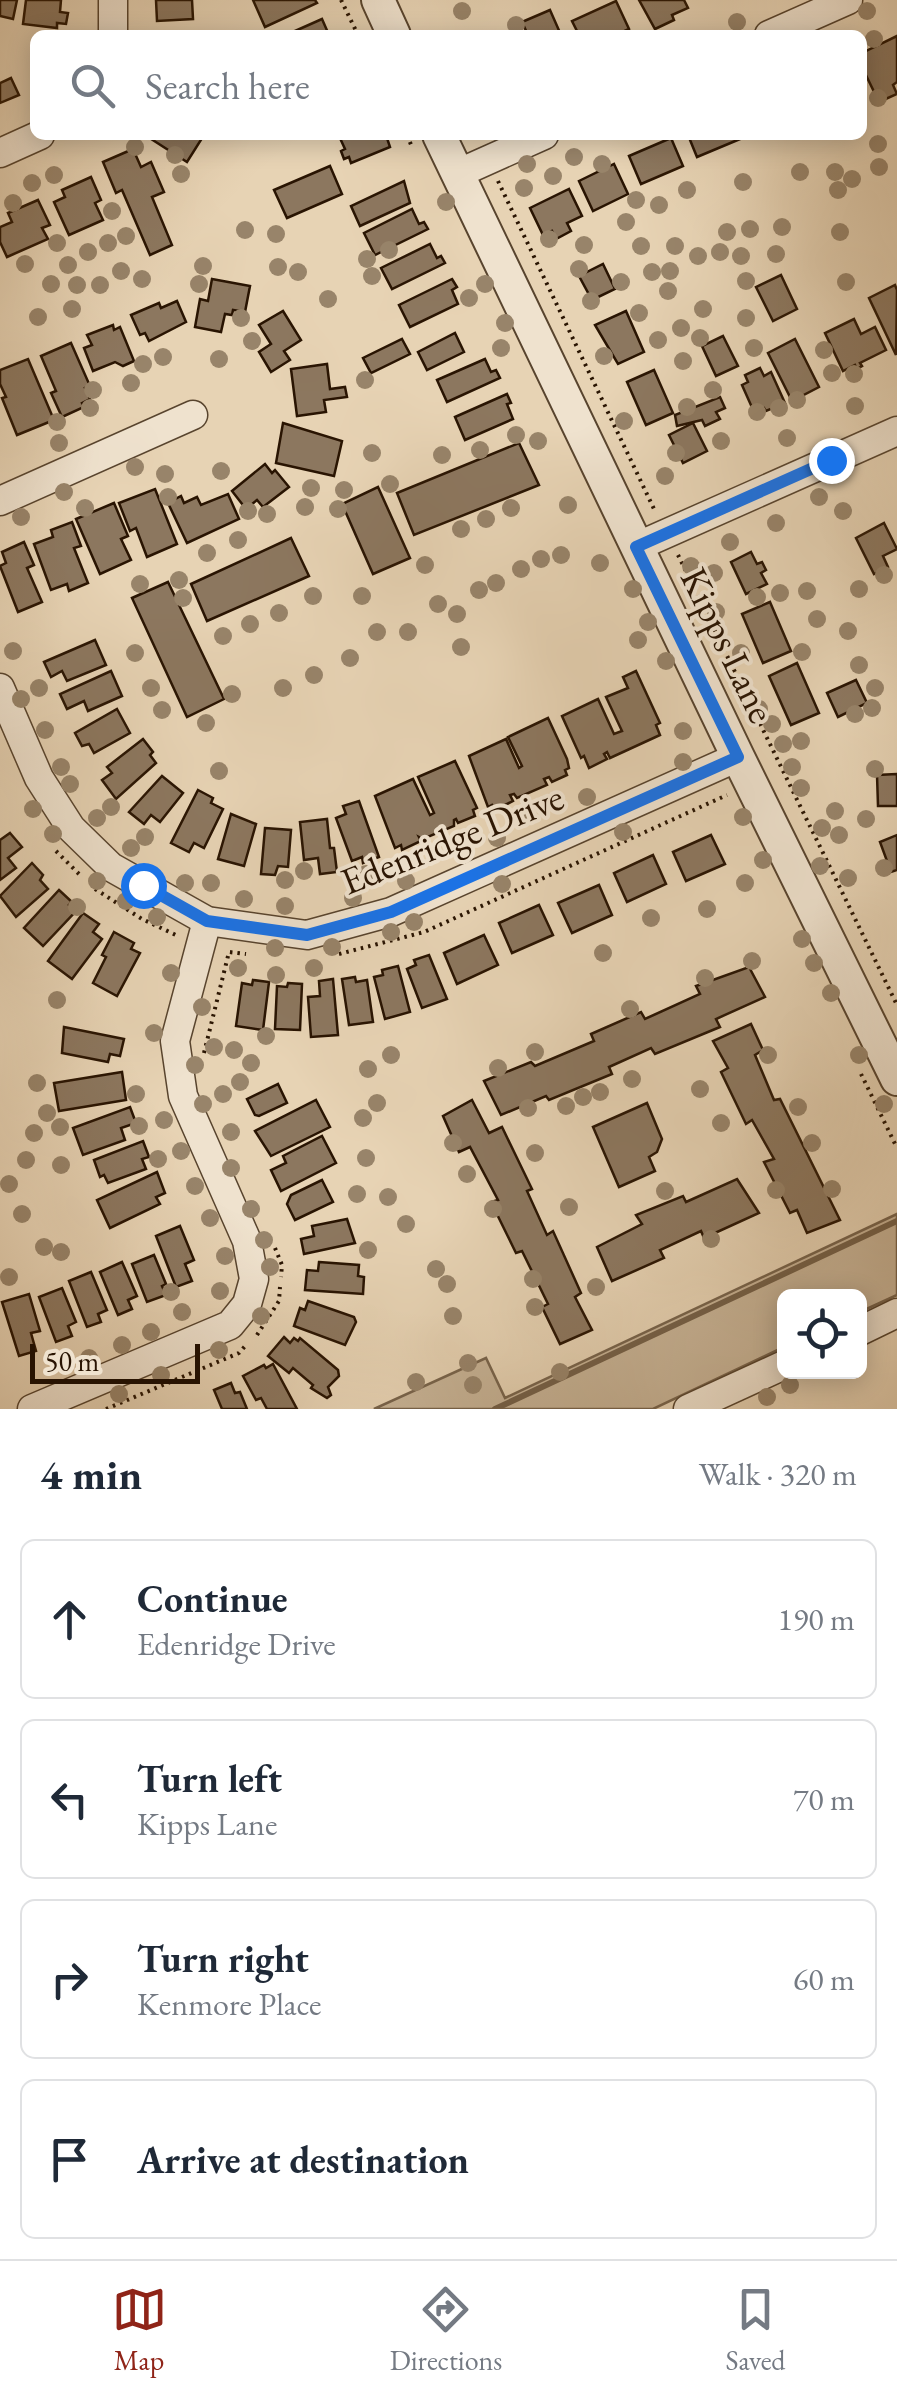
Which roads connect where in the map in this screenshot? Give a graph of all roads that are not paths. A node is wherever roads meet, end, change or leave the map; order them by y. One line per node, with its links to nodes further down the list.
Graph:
1 (113, 0): 4 (street)
2 (378, 0): 5 (street)
3 (848, 0): 6 (street)
4 (113, 30)
5 (392, 30)
6 (780, 30)
7 (30, 140): 10 (street)
8 (441, 140): 11 (street, Kipps Lane)
9 (533, 140): 11 (street)
10 (0, 154)
11 (456, 174): 15 (street, Kipps Lane)
12 (193, 415): 14 (street)
13 (897, 431): 15 (street)
14 (0, 500)
15 (652, 540): 17 (street, Kipps Lane)
16 (0, 688): 18 (street, Edenridge Drive)
17 (738, 757): 18 (street, Edenridge Drive); 19 (street, Kipps Lane)
18 (207, 921): 23 (street)
19 (897, 1079)
20 (897, 1313): 21 (street)
21 (867, 1327)
22 (777, 1368): 24 (street)
23 (32, 1409)
24 (688, 1409)

